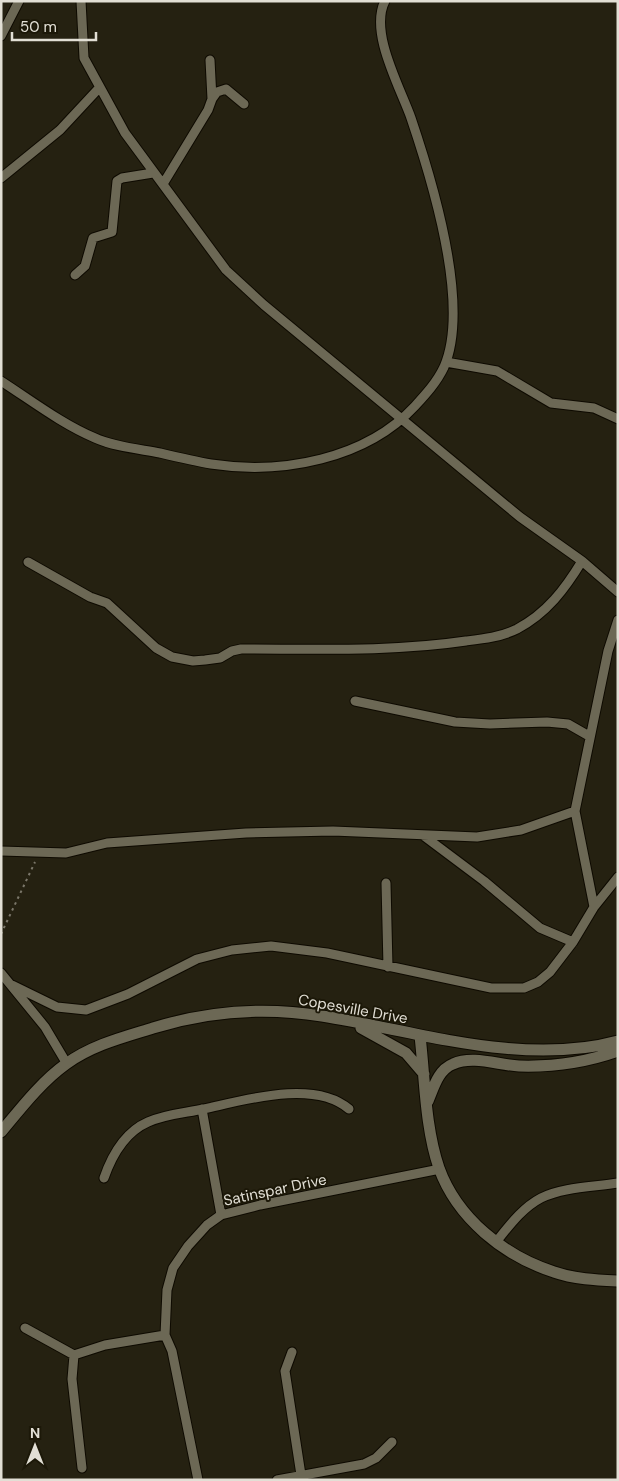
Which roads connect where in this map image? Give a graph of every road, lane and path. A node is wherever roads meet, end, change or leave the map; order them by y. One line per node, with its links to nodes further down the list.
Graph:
1 (19, 1): 4 (street)
2 (81, 1): 6 (street)
3 (385, 1): 13 (street)
4 (1, 36)
5 (210, 60): 7 (street)
6 (100, 87): 9 (street); 10 (street)
7 (212, 99): 8 (street); 11 (street)
8 (244, 104)
9 (153, 173): 11 (street); 12 (street)
10 (1, 178)
11 (163, 184): 15 (street)
12 (75, 275)
13 (446, 362): 15 (street); 16 (street)
14 (1, 381): 15 (street)
15 (404, 418): 17 (street)
16 (618, 419)
17 (582, 561): 18 (street); 19 (street)
18 (28, 562)
19 (618, 592)
20 (618, 620): 22 (street)
21 (355, 701): 22 (street)
22 (589, 736): 23 (street)
23 (576, 811): 24 (street); 29 (street)
24 (424, 836): 26 (street); 31 (street)
25 (1, 851): 26 (street)
26 (44, 853): 30 (path)
27 (618, 877): 29 (street)
28 (386, 883): 32 (street)
29 (594, 907): 31 (street)
30 (1, 934)
31 (572, 942): 32 (street)
32 (388, 967): 34 (street)
33 (1, 973): 34 (street)
34 (12, 986): 39 (street)
35 (349, 1021): 36 (street, Copesville Drive); 39 (street, Copesville Drive); 40 (street)
36 (420, 1036): 37 (street, Copesville Drive); 40 (street)
37 (618, 1041)
38 (618, 1051): 41 (street)
39 (67, 1064): 44 (street, Copesville Drive)
40 (425, 1075): 41 (street)
41 (427, 1103): 45 (street)
42 (202, 1109): 43 (street); 46 (street); 48 (street)
43 (349, 1109)
44 (1, 1132)
45 (440, 1169): 48 (street, Satinspar Drive); 49 (street)
46 (104, 1178)
47 (618, 1183): 49 (street)
48 (221, 1216): 52 (street, Satinspar Drive)
49 (496, 1242): 50 (street)
50 (618, 1281)
51 (25, 1328): 54 (street)
52 (166, 1336): 54 (street); 58 (street, Satinspar Drive)
53 (292, 1352): 57 (street)
54 (74, 1355): 56 (street)
55 (392, 1442): 57 (street)
56 (82, 1468)
57 (301, 1475): 59 (street)
58 (198, 1480)
59 (277, 1480)

